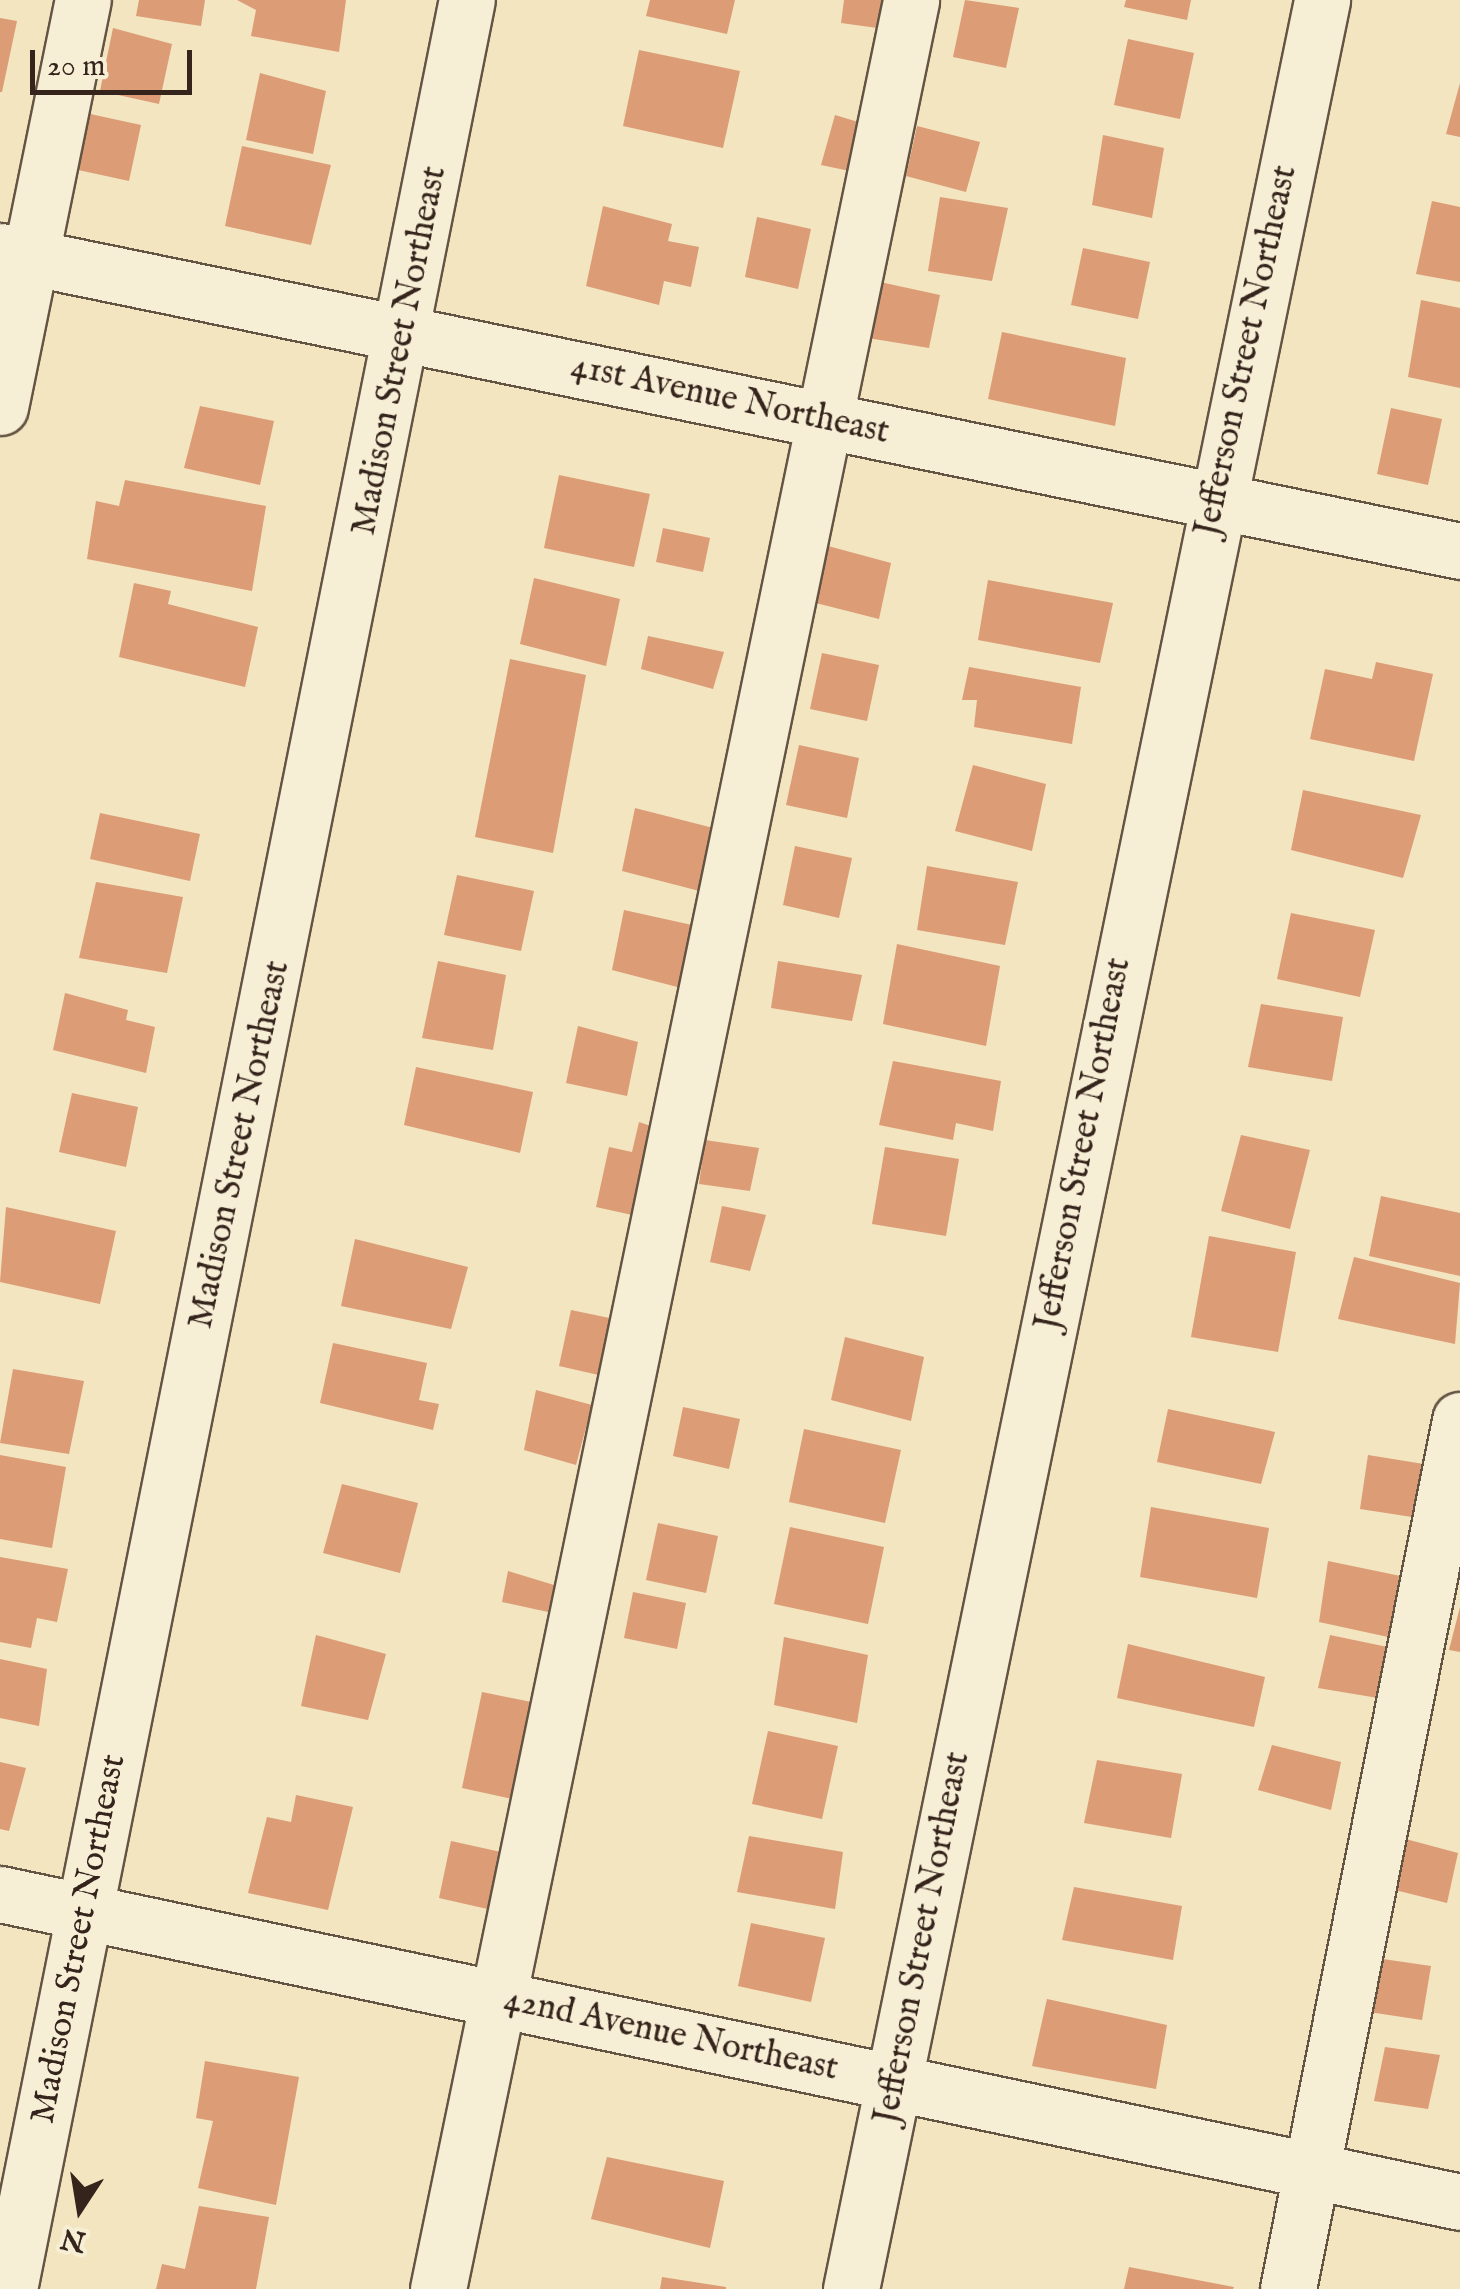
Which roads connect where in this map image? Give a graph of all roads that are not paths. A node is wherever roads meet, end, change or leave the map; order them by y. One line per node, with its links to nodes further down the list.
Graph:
1 (82, 0): 5 (street)
2 (467, 0): 6 (street, Madison Street Northeast)
3 (911, 0): 8 (street)
4 (1322, 0): 9 (street, Jefferson Street Northeast)
5 (16, 254): 6 (street, 41st Avenue Northeast); 7 (street)
6 (406, 334): 8 (street, 41st Avenue Northeast); 13 (street, Madison Street Northeast)
7 (0, 407)
8 (826, 420): 9 (street, 41st Avenue Northeast); 14 (street)
9 (1215, 498): 10 (street, 41st Avenue Northeast); 15 (street, Jefferson Street Northeast)
10 (1460, 550)
11 (1460, 1420): 16 (street)
12 (0, 1894): 13 (street, 42nd Avenue Northeast)
13 (84, 1911): 14 (street, 42nd Avenue Northeast); 18 (street, Madison Street Northeast)
14 (498, 1998): 15 (street, 42nd Avenue Northeast); 19 (street)
15 (893, 2082): 16 (street, 42nd Avenue Northeast); 20 (street, Jefferson Street Northeast)
16 (1314, 2172): 17 (street, 42nd Avenue Northeast); 21 (street)
17 (1460, 2202)
18 (9, 2289)
19 (438, 2289)
20 (851, 2289)
21 (1288, 2289)

